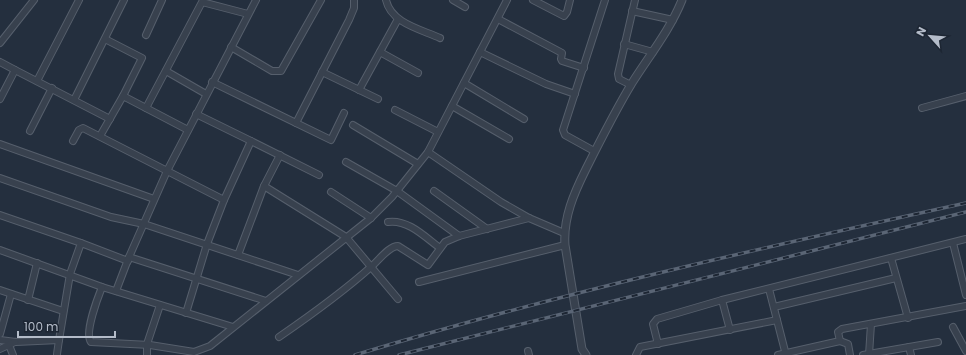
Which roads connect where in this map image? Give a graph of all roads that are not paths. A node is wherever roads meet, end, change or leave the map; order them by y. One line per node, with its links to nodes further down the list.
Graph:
1 (34, 0): 26 (street)
2 (79, 0): 38 (street)
3 (124, 0): 25 (street)
4 (162, 0): 23 (street)
5 (256, 0): 19 (street)
6 (321, 0): 28 (street)
7 (354, 0): 36 (street)
8 (386, 0): 20 (street)
9 (453, 0): 17 (street)
10 (507, 0): 21 (street)
11 (533, 0): 12 (street)
12 (570, 0)
13 (604, 0): 33 (street)
14 (635, 0): 18 (street)
15 (682, 0): 22 (street)
16 (199, 1): 19 (street); 35 (street)
17 (466, 7)
18 (632, 11): 22 (street); 27 (street)
19 (248, 14): 28 (street)
20 (398, 19): 24 (street); 29 (street)
21 (498, 19): 30 (street); 33 (street)
22 (673, 20): 31 (street)
23 (146, 34)
24 (440, 38)
25 (105, 39): 46 (street); 50 (street)
26 (0, 43)
27 (624, 44): 31 (street); 41 (street)
28 (231, 47): 39 (street)
29 (380, 52): 37 (street); 43 (street)
30 (480, 52): 40 (street); 45 (street)
31 (653, 52): 41 (street)
32 (0, 62): 34 (street)
33 (584, 68): 45 (street)
34 (15, 70): 38 (street); 48 (street)
35 (166, 71): 44 (street); 52 (street)
36 (322, 72): 43 (street); 59 (street)
37 (418, 73)
38 (37, 81): 42 (street)
39 (212, 82): 44 (street); 59 (street)
40 (464, 83): 51 (street); 58 (street)
41 (631, 84): 70 (street)
42 (52, 88): 50 (street); 62 (street)
43 (359, 90): 49 (street)
44 (206, 94): 56 (street)
45 (575, 94): 70 (street)
46 (123, 96): 52 (street); 57 (street)
47 (966, 96): 53 (street)
48 (0, 99)
49 (378, 99)
50 (74, 100): 57 (street)
51 (452, 106): 63 (street); 65 (street)
52 (146, 108): 61 (street)
53 (922, 108)
54 (395, 110): 63 (street)
55 (344, 113): 59 (street)
56 (196, 114): 61 (street); 67 (street)
57 (110, 119): 64 (street)
58 (524, 119)
59 (296, 123)
60 (353, 125): 73 (street)
61 (188, 130): 74 (street)
62 (30, 131)
63 (438, 132): 69 (street)
64 (100, 136): 66 (street); 74 (street)
65 (509, 139)
66 (73, 141)
67 (251, 141): 71 (street); 82 (street)
68 (0, 144): 81 (street)
69 (428, 152): 73 (street); 85 (street)
70 (594, 152): 89 (street)
71 (280, 156): 75 (street); 77 (street)
72 (346, 162): 80 (street)
73 (418, 164): 80 (street)
74 (167, 171): 81 (street); 82 (street)
75 (319, 175)
76 (0, 178): 87 (street)
77 (264, 186): 91 (street); 99 (street)
78 (434, 191): 88 (street)
79 (332, 192): 84 (street)
80 (396, 192): 84 (street); 90 (street)
81 (154, 199): 87 (street)
82 (224, 200): 95 (street)
83 (0, 215): 94 (street)
84 (371, 218): 91 (street)
85 (529, 218): 88 (street); 89 (street)
86 (388, 222): 97 (street)
87 (144, 224): 95 (street); 101 (street)
88 (487, 229): 90 (street)
89 (564, 233): 96 (street)
90 (459, 236): 97 (street)
91 (346, 237): 103 (street); 105 (street)
92 (966, 239): 93 (street)
93 (953, 242): 100 (street); 114 (street)
94 (80, 243): 101 (street); 104 (street)
95 (207, 244): 99 (street); 106 (street)
96 (565, 245): 108 (street); 144 (street)
97 (440, 248): 103 (street)
98 (0, 250): 102 (street)
99 (238, 255): 105 (street)
100 (891, 258): 107 (street); 110 (street)
101 (128, 259): 106 (street); 112 (street)
102 (37, 263): 104 (street); 116 (street)
103 (370, 268): 115 (street); 131 (street)
104 (70, 274): 109 (street); 122 (street)
105 (298, 275): 118 (street)
106 (196, 278): 118 (street); 123 (street)
107 (896, 278): 121 (street); 124 (street)
108 (420, 282)
109 (102, 287): 112 (street); 137 (street)
110 (769, 289): 117 (street); 121 (street)
111 (0, 290): 113 (street)
112 (116, 291): 119 (street)
113 (11, 294): 116 (street); 130 (street)
114 (966, 295)
115 (398, 299)
116 (28, 300): 122 (street)
117 (722, 300): 129 (street); 138 (street)
118 (266, 301): 127 (street)
119 (160, 305): 123 (street); 137 (street)
120 (966, 306): 124 (street)
121 (774, 308): 125 (street)
122 (63, 311): 133 (street)
123 (186, 313): 127 (street)
124 (908, 318): 126 (street)
125 (778, 320): 129 (street); 146 (street)
126 (871, 324): 134 (street); 153 (street)
127 (233, 327): 141 (street)
128 (953, 327): 143 (street)
129 (730, 330): 138 (street)
130 (0, 334)
131 (279, 337)
132 (0, 340): 135 (street)
133 (58, 340): 135 (street); 145 (street)
134 (840, 341): 146 (street); 152 (street)
135 (16, 342): 139 (street)
136 (938, 342): 140 (street)
137 (147, 344): 141 (street); 148 (street)
138 (658, 344): 150 (street)
139 (9, 345): 142 (street); 147 (street)
140 (909, 347): 153 (street); 154 (street)
141 (169, 348): 149 (street)
142 (0, 349)
143 (966, 351)
144 (583, 353)
145 (57, 354)
146 (785, 354): 151 (street)
147 (13, 355)
148 (147, 355)
149 (168, 355)
150 (636, 355)
151 (778, 355)
152 (850, 355)
153 (867, 355)
154 (911, 355)

